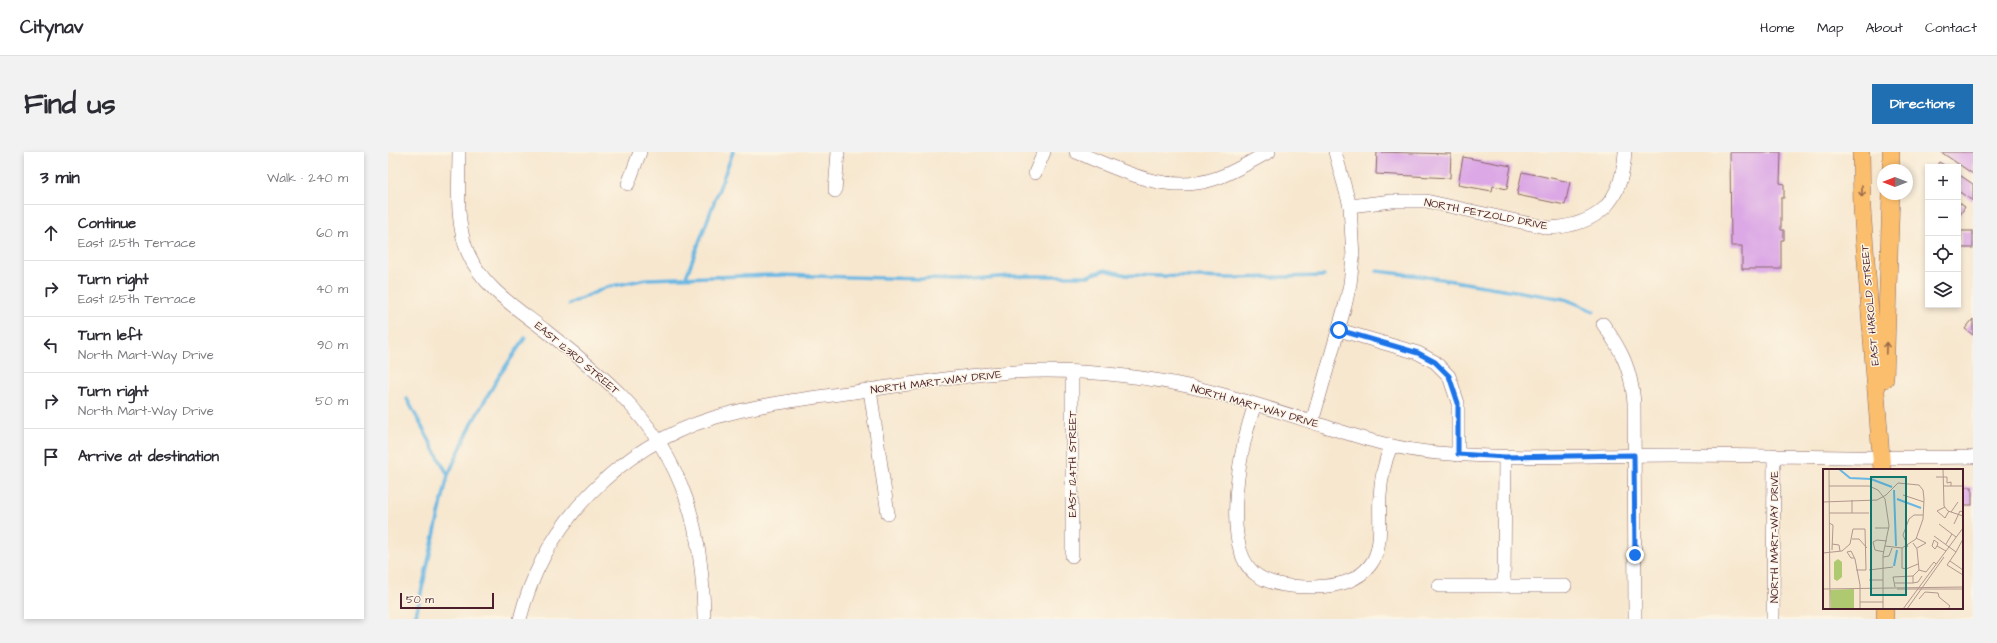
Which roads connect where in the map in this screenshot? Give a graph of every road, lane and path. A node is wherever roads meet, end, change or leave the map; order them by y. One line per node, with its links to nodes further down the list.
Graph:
1 (459, 152): 23 (street, EAST 123RD STREET)
2 (640, 152): 13 (street)
3 (838, 152): 14 (street)
4 (1044, 152): 12 (street)
5 (1076, 152): 6 (street)
6 (1269, 152)
7 (1335, 152): 16 (street)
8 (1626, 152): 16 (street, NORTH PETZOLD DRIVE)
9 (1861, 152): 30 (main road, EAST HAROLD STREET, one-way to 30)
10 (1891, 152): 11 (main road)
11 (1891, 164)
12 (1035, 173)
13 (628, 184)
14 (835, 192)
15 (1892, 200): 30 (main road, EAST HAROLD STREET, one-way to 15)
16 (1350, 206): 18 (street)
17 (1603, 324): 26 (street)
18 (1339, 330): 22 (street); 25 (street)
19 (1072, 372): 20 (street, NORTH MART-WAY DRIVE); 21 (street, NORTH MART-WAY DRIVE); 32 (street, EAST 124TH STREET)
20 (870, 390): 23 (street, NORTH MART-WAY DRIVE); 31 (street)
21 (1255, 405): 22 (street, NORTH MART-WAY DRIVE); 24 (street)
22 (1312, 422): 24 (street, NORTH MART-WAY DRIVE)
23 (658, 442): 36 (street, NORTH MART-WAY DRIVE); 37 (street, EAST 123RD STREET)
24 (1391, 446): 25 (street, NORTH MART-WAY DRIVE)
25 (1458, 454): 28 (street, NORTH MART-WAY DRIVE)
26 (1634, 455): 27 (street, NORTH MART-WAY DRIVE); 28 (street, NORTH MART-WAY DRIVE); 38 (street)
27 (1774, 455): 30 (street, NORTH MART-WAY DRIVE); 39 (street, NORTH MART-WAY DRIVE)
28 (1505, 457): 34 (street)
29 (1973, 457): 30 (street, NORTH MART-WAY DRIVE)
30 (1882, 464)
31 (888, 514)
32 (1072, 556)
33 (1439, 586): 34 (street)
34 (1504, 586): 35 (street)
35 (1565, 586)
36 (520, 619)
37 (704, 619)
38 (1635, 619)
39 (1773, 619)

